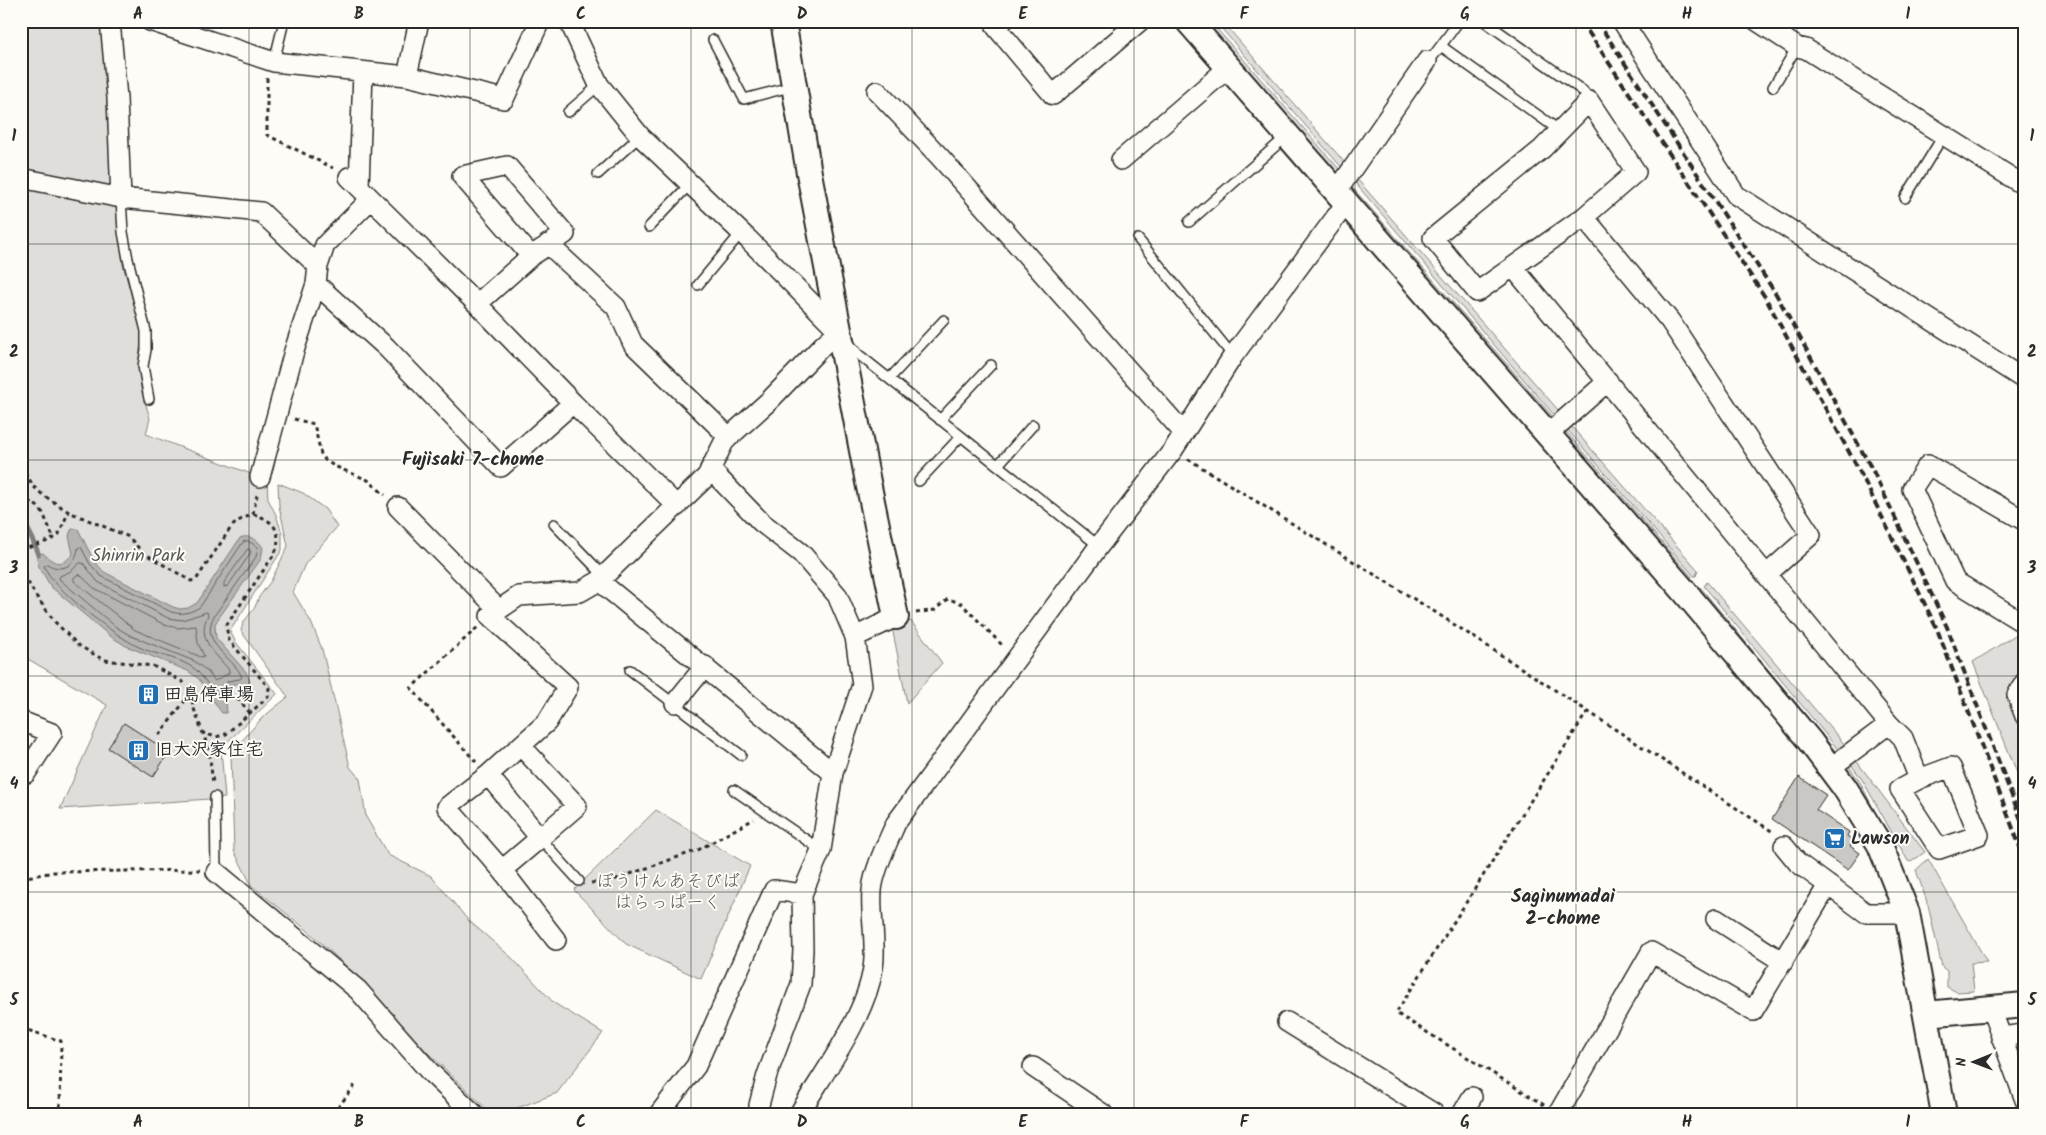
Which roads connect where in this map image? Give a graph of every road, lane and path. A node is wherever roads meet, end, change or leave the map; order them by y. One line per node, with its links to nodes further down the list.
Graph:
1 (110, 21): 41 (street)
2 (284, 21): 19 (lane)
3 (420, 21): 23 (street)
4 (540, 21): 23 (street)
5 (569, 21): 24 (street)
6 (782, 21): 25 (street)
7 (1003, 21): 8 (street)
8 (1140, 21)
9 (1188, 21): 21 (street)
10 (1459, 21): 18 (lane)
11 (1484, 21): 28 (lane)
12 (1622, 21): 59 (street)
13 (1757, 21): 17 (street)
14 (1792, 21): 17 (lane)
15 (160, 23): 19 (street)
16 (713, 40): 25 (lane)
17 (1789, 43): 26 (lane); 33 (street)
18 (1441, 46): 20 (lane); 30 (lane)
19 (271, 61): 22 (street); 39 (path)
20 (1427, 61): 40 (street)
21 (1228, 68): 31 (street); 34 (street)
22 (362, 72): 23 (street); 39 (street)
23 (407, 76)
24 (599, 85): 29 (lane); 32 (street)
25 (794, 86): 55 (street)
26 (1773, 87)
27 (877, 90): 66 (street)
28 (1588, 101): 30 (street); 43 (street)
29 (568, 112)
30 (1560, 131): 50 (street)
31 (1288, 135): 40 (street); 44 (lane)
32 (640, 136): 35 (lane); 37 (street)
33 (1943, 136): 38 (street); 42 (lane)
34 (1121, 160)
35 (598, 174)
36 (21, 178): 41 (street)
37 (690, 184): 45 (lane); 46 (street)
38 (2025, 186)
39 (360, 187): 51 (street); 53 (street)
40 (1342, 197): 56 (street); 67 (street)
41 (121, 198): 51 (street); 61 (lane)
42 (1904, 198)
43 (1584, 217): 50 (street); 88 (street)
44 (1189, 222)
45 (649, 227)
46 (741, 233): 52 (lane); 55 (street)
47 (1138, 238): 56 (lane)
48 (548, 244): 49 (street); 49 (street); 69 (street)
49 (531, 256): 53 (street)
50 (1513, 267): 60 (street)
51 (317, 275): 62 (street); 63 (street)
52 (698, 285)
53 (477, 304): 62 (street)
54 (944, 320): 58 (lane)
55 (839, 331): 58 (lane); 69 (street); 91 (street)
56 (1234, 356): 66 (street)
57 (991, 365): 64 (lane)
58 (890, 378): 64 (lane)
59 (2025, 380)
60 (1608, 381): 67 (street); 88 (street)
61 (149, 399)
62 (573, 403): 79 (street)
63 (276, 416): 74 (street); 80 (path)
64 (940, 420): 68 (lane)
65 (1033, 425): 71 (lane)
66 (1183, 432): 70 (street)
67 (1548, 434): 110 (street)
68 (961, 436): 71 (lane); 76 (lane)
69 (729, 437): 73 (street)
70 (1173, 450): 85 (street); 101 (path)
71 (998, 465): 85 (lane)
72 (21, 466): 75 (path)
73 (710, 470): 79 (street); 93 (street)
74 (260, 477)
75 (31, 480): 77 (path); 81 (path)
76 (919, 481)
77 (21, 488)
78 (21, 497): 84 (path)
79 (677, 506): 89 (street)
80 (398, 507): 90 (street)
81 (69, 512): 84 (path); 102 (path)
82 (2025, 521): 92 (street)
83 (554, 524): 89 (lane)
84 (54, 539): 86 (path)
85 (1099, 546): 94 (street)
86 (21, 550)
87 (21, 559): 98 (path)
88 (1766, 575): 105 (street)
89 (602, 578): 90 (street); 95 (street)
90 (494, 612): 108 (street); 113 (path)
91 (896, 617): 93 (street); 94 (path)
92 (2025, 624)
93 (855, 637): 112 (street)
94 (1017, 660): 147 (street)
95 (705, 666): 100 (street); 112 (street)
96 (630, 670): 100 (lane)
97 (2025, 682): 103 (street)
98 (191, 692): 106 (path); 107 (path)
99 (237, 698): 102 (path)
100 (675, 704): 109 (lane)
101 (1587, 712): 119 (path); 141 (path)
102 (250, 713): 106 (path)
103 (2025, 716)
104 (21, 721): 111 (street)
105 (1889, 724): 110 (street); 114 (street)
106 (203, 733): 116 (path)
107 (159, 735)
108 (521, 746): 113 (street); 118 (street)
109 (741, 755)
110 (1830, 768): 127 (street)
111 (21, 772)
112 (833, 773): 120 (street)
113 (488, 775): 118 (street); 121 (street)
114 (1919, 779): 114 (street)
115 (734, 790): 117 (lane)
116 (215, 797): 122 (lane)
117 (766, 812): 120 (lane); 124 (path)
118 (540, 838): 121 (street); 124 (lane)
119 (1784, 846): 125 (street)
120 (821, 850): 126 (street)
121 (502, 870): 129 (street)
122 (216, 872): 123 (path); 144 (street)
123 (21, 878)
124 (579, 881)
125 (1828, 885): 127 (street); 130 (street)
126 (802, 894): 145 (street); 146 (street)
127 (1907, 913): 132 (street)
128 (1716, 919): 130 (street)
129 (556, 940)
130 (1783, 962): 141 (street)
131 (1991, 1009): 132 (street); 134 (street); 136 (street)
132 (1926, 1014): 151 (street)
133 (1287, 1022): 149 (street)
134 (2023, 1024): 136 (street)
135 (21, 1028): 142 (path)
136 (2000, 1037): 139 (street)
137 (1033, 1068): 148 (street)
138 (355, 1085): 143 (path)
139 (2024, 1093)
140 (1472, 1097): 150 (street)
141 (1553, 1111)
142 (60, 1114)
143 (332, 1114)
144 (474, 1114)
145 (659, 1114)
146 (759, 1114)
147 (799, 1114)
148 (1103, 1114)
149 (1435, 1114)
150 (1462, 1114)
151 (1944, 1114)

